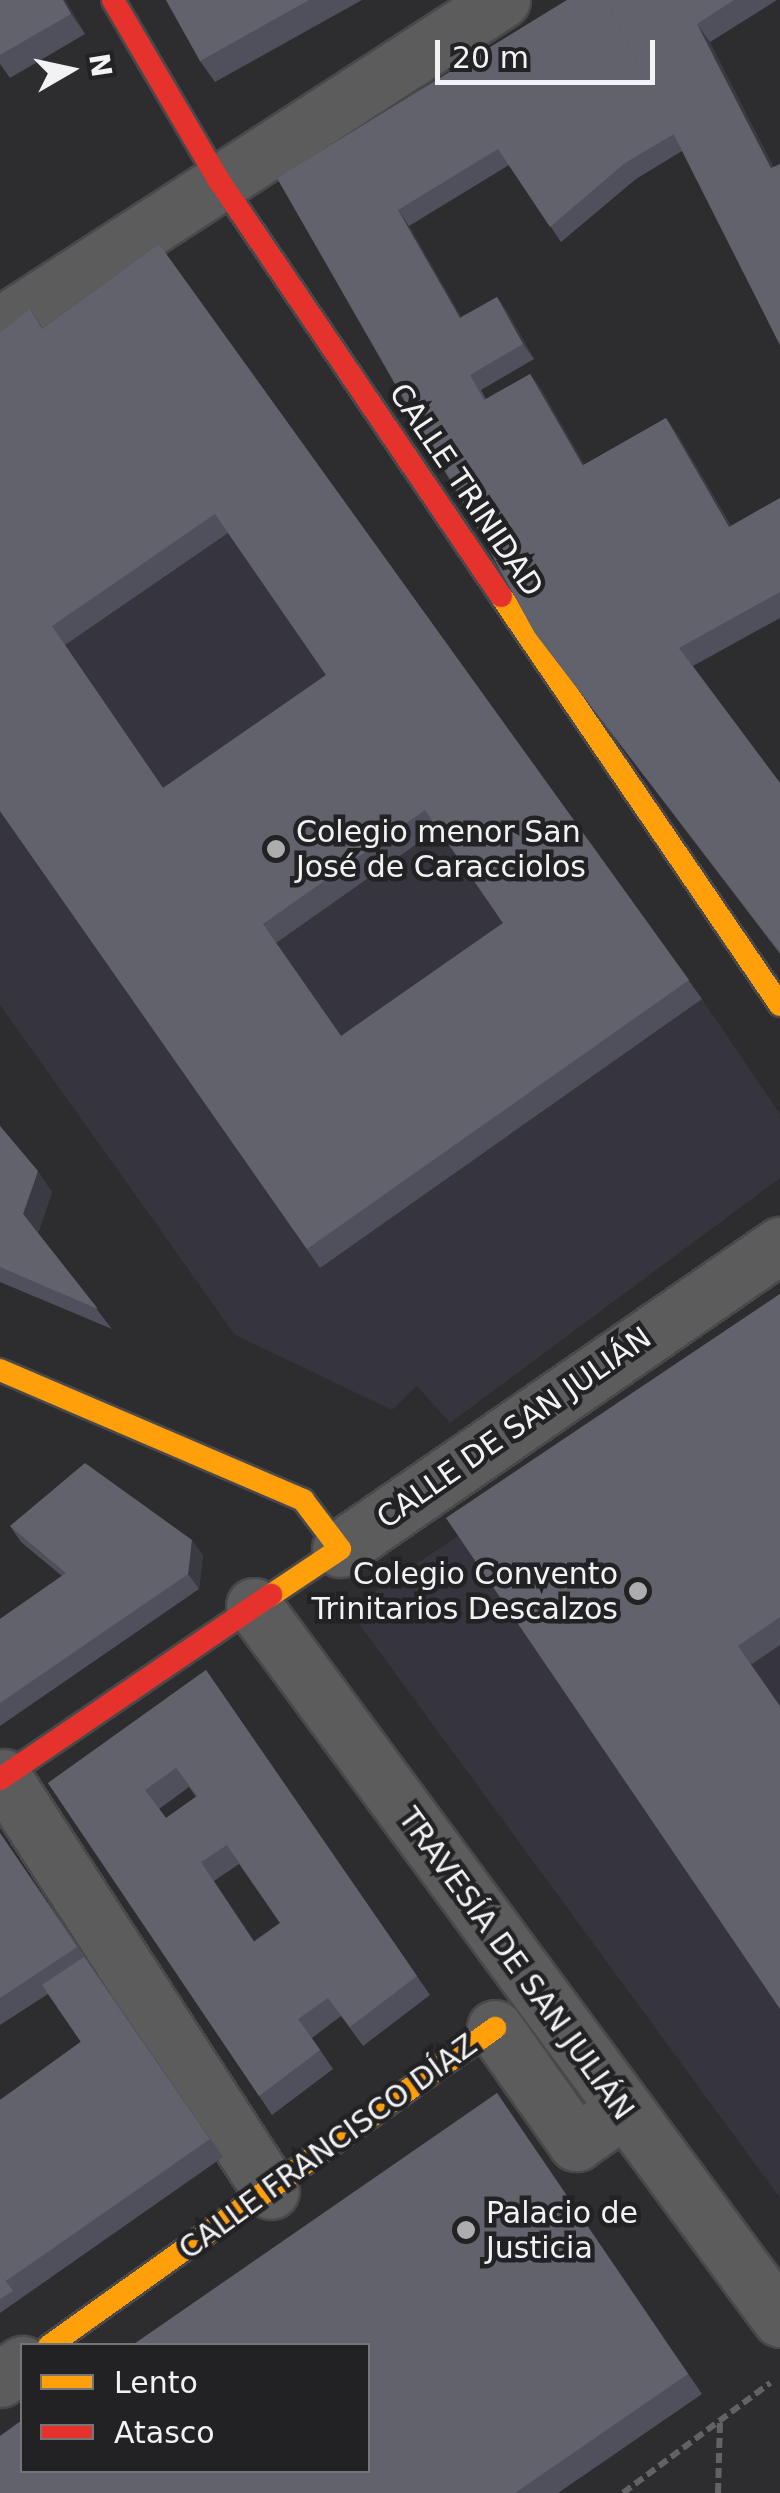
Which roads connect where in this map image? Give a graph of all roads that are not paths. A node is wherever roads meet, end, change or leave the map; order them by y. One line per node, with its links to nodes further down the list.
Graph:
1 (114, 0): 3 (street, CALLE TRINIDAD)
2 (502, 0): 3 (street)
3 (218, 179): 4 (street); 5 (street, CALLE TRINIDAD)
4 (0, 324)
5 (780, 1006)
6 (780, 1245): 8 (street, CALLE DE SAN JULIÁN)
7 (0, 1370): 8 (street)
8 (340, 1549): 9 (street, CALLE DE SAN JULIÁN)
9 (254, 1606): 10 (street, CALLE DE SAN JULIÁN); 12 (street, TRAVESÍA DE SAN JULIÁN)
10 (1, 1778): 13 (street)
11 (495, 2028): 12 (street, CALLE FRANCISCO DÍAZ); 13 (street, CALLE FRANCISCO DÍAZ)
12 (622, 2110): 14 (street, TRAVESÍA DE SAN JULIÁN)
13 (270, 2191): 15 (street, CALLE FRANCISCO DÍAZ)
14 (780, 2319)
15 (52, 2343)

